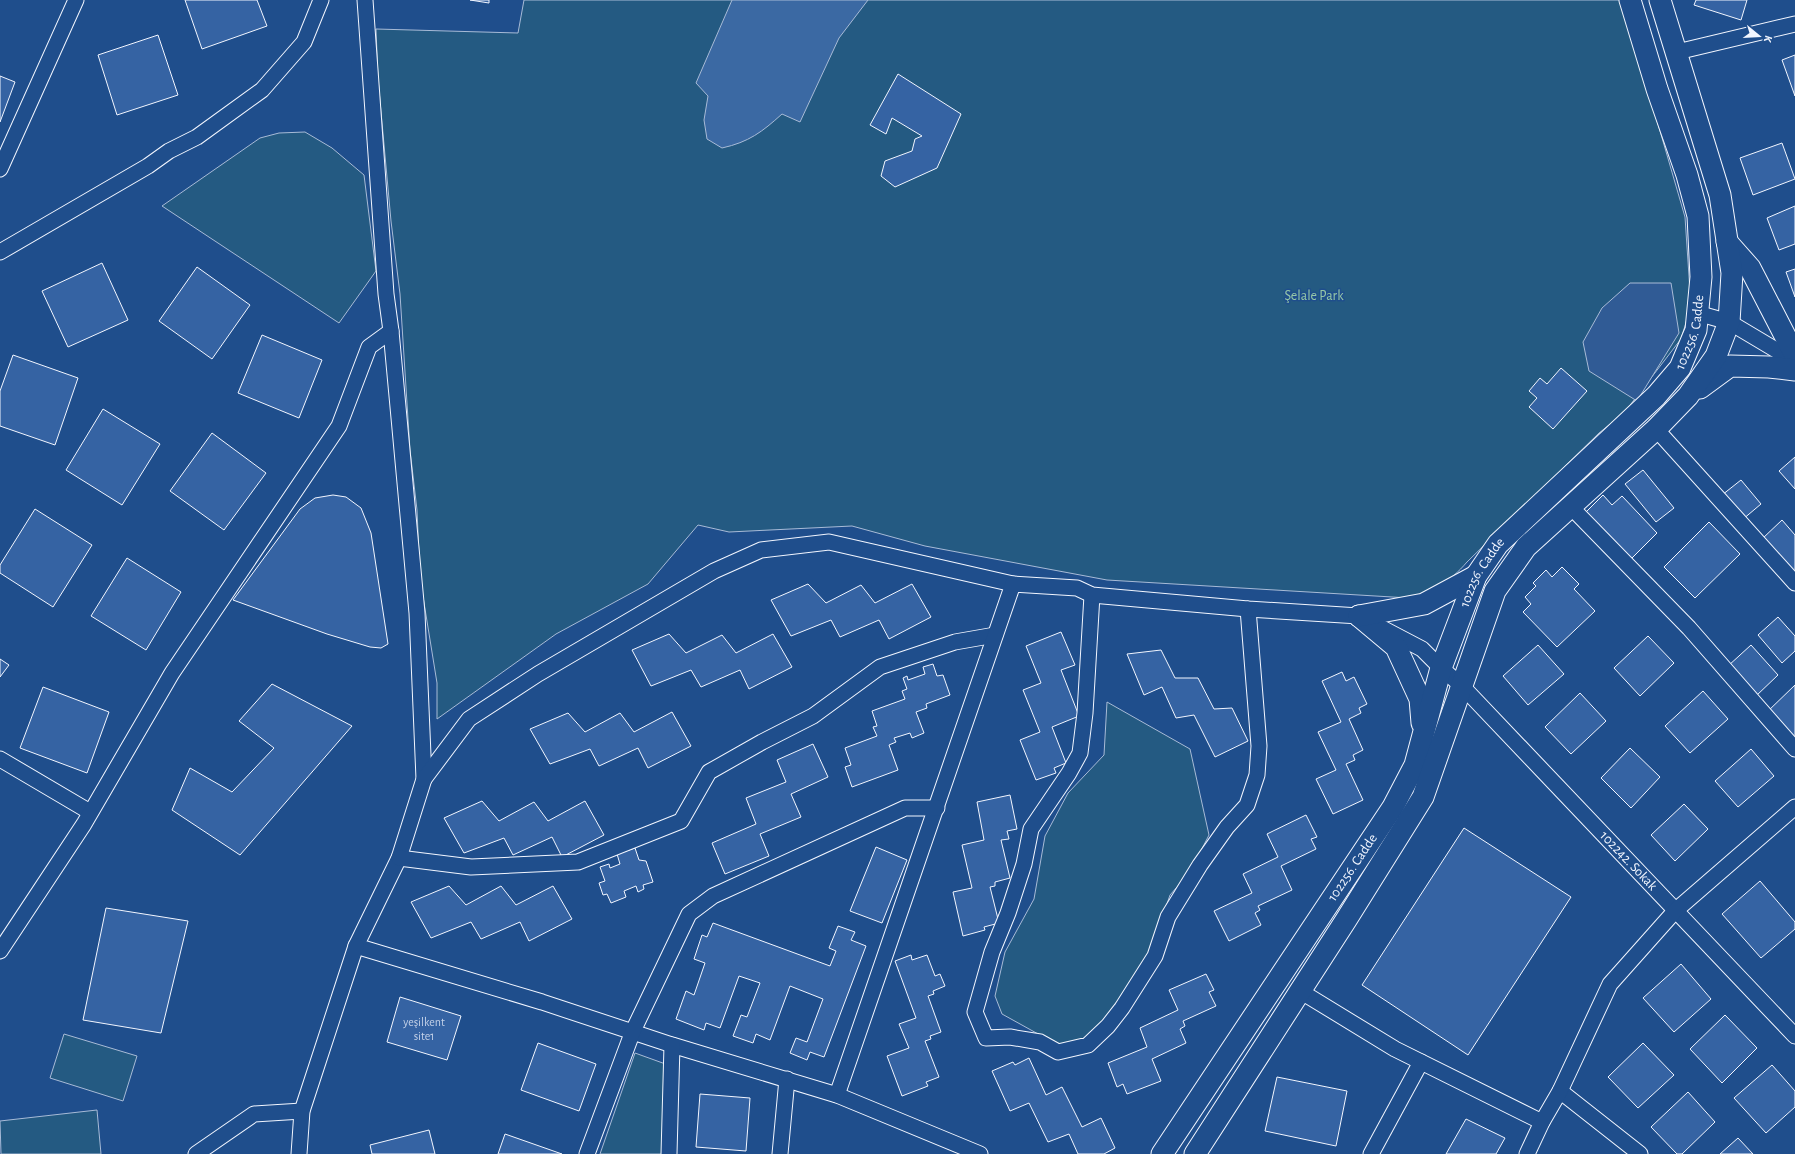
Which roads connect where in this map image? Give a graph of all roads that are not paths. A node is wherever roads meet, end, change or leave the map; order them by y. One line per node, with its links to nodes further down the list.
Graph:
1 (76, 0): 8 (street)
2 (321, 0): 10 (street)
3 (365, 0): 13 (street)
4 (1630, 0): 11 (street, 102256. Cadde)
5 (1660, 0): 7 (street, 102256. Cadde)
6 (1795, 24): 7 (street)
7 (1677, 52): 9 (street, 102256. Cadde)
8 (0, 169)
9 (1727, 242): 12 (street, 102256. Cadde); 14 (street)
10 (0, 252)
11 (1697, 313): 12 (street); 20 (street, 102256. Cadde)
12 (1729, 322): 15 (street); 17 (street, 102256. Cadde)
13 (391, 331): 32 (street); 35 (street)
14 (1795, 355)
15 (1795, 364)
16 (1795, 370): 17 (street)
17 (1688, 396): 18 (street, 102256. Cadde)
18 (1656, 429): 19 (street, 102256. Cadde); 21 (street)
19 (1570, 506): 28 (street, 102256. Cadde); 30 (street)
20 (1476, 576): 25 (street); 27 (street, 102256. Cadde)
21 (1795, 583)
22 (1013, 584): 23 (street); 26 (street); 32 (street)
23 (1092, 595): 24 (street); 24 (street)
24 (1248, 609): 25 (street)
25 (1359, 616): 27 (street, 102242. Sokak); 29 (street)
26 (995, 634): 34 (street); 36 (street)
27 (1441, 668): 28 (street, 102242. Sokak); 29 (street, 102256. Cadde)
28 (1462, 686): 37 (street, 102242. Sokak); 40 (street, 102256. Cadde)
29 (1423, 734): 56 (street, 102256. Cadde)
30 (1795, 749)
31 (0, 759): 35 (street)
32 (424, 779): 36 (street)
33 (1795, 807): 37 (street)
34 (937, 808): 41 (street); 47 (street)
35 (90, 812): 39 (street)
36 (399, 858): 38 (street)
37 (1675, 912): 42 (street, 102242. Sokak); 46 (street)
38 (356, 946): 41 (street); 48 (street)
39 (0, 951)
40 (1300, 991): 44 (street); 57 (street, 102256. Cadde)
41 (633, 1031): 43 (street); 53 (street)
42 (1795, 1036)
43 (672, 1045): 45 (street); 54 (street)
44 (1422, 1062): 49 (street); 58 (street)
45 (787, 1079): 47 (street); 55 (street)
46 (1560, 1091): 49 (street); 60 (street)
47 (837, 1095): 50 (street)
48 (302, 1111): 51 (street); 52 (street)
49 (1542, 1122): 59 (street)
50 (975, 1153)
51 (196, 1154)
52 (299, 1154)
53 (587, 1154)
54 (670, 1154)
55 (780, 1154)
56 (1162, 1154)
57 (1194, 1154)
58 (1371, 1154)
59 (1527, 1154)
60 (1640, 1154)

